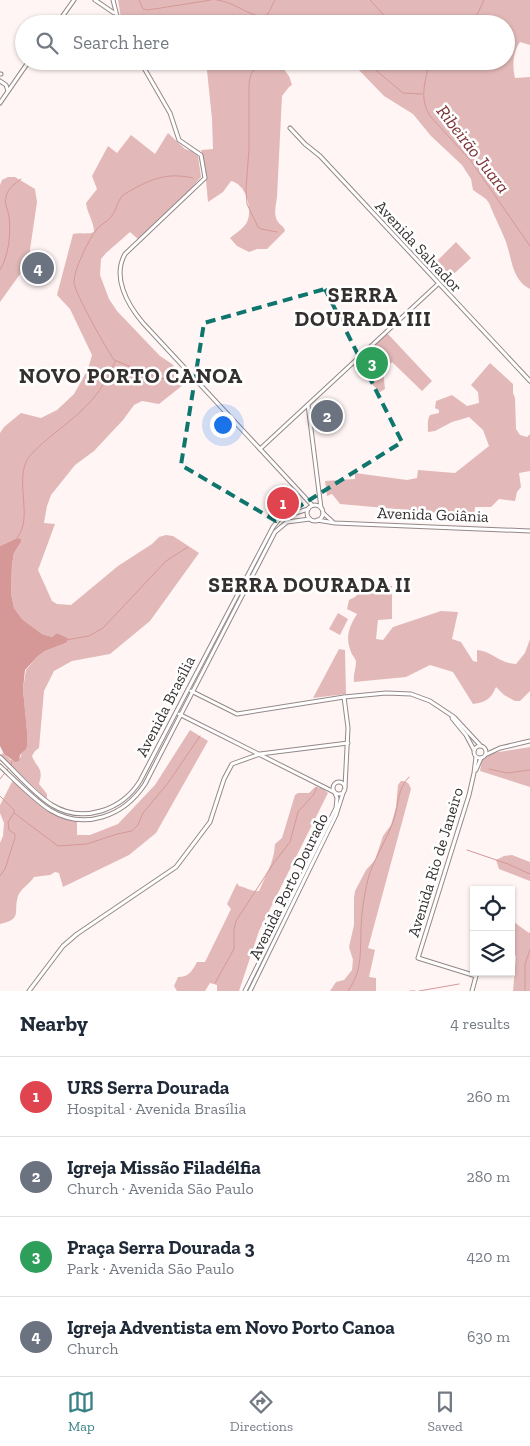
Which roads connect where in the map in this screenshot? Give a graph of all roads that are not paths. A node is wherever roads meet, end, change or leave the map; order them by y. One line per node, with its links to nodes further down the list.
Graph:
1 (74, 0): 5 (street)
2 (95, 0): 4 (street)
3 (113, 0): 4 (street)
4 (115, 14)
5 (63, 15)
6 (22, 70): 8 (street)
7 (145, 70): 16 (street)
8 (15, 80): 9 (street); 10 (street)
9 (2, 82): 10 (street)
10 (8, 92): 11 (street)
11 (1, 101)
12 (290, 128): 13 (street, Avenida Salvador)
13 (438, 284): 14 (street, Avenida Salvador); 15 (street)
14 (530, 381)
15 (308, 405): 16 (street); 17 (street)
16 (260, 449): 18 (street)
17 (320, 498): 18 (street); 19 (street)
18 (313, 505): 19 (street); 20 (street)
19 (321, 508): 21 (street)
20 (308, 509): 22 (street); 26 (street, Avenida Brasília)
21 (323, 513): 23 (street); 24 (street)
22 (310, 519): 23 (street); 27 (street, Avenida Brasília)
23 (317, 520): 24 (street, Avenida Goiânia)
24 (335, 523): 25 (street, Avenida Goiânia)
25 (530, 531)
26 (231, 606): 27 (street); 28 (street, Avenida Brasília)
27 (233, 613): 30 (street, Avenida Brasília)
28 (214, 638): 29 (street, Avenida Brasília); 30 (street)
29 (210, 646): 31 (street); 32 (street, Avenida Brasília)
30 (216, 646): 31 (street, Avenida Brasília)
31 (213, 652): 33 (street, Avenida Brasília)
32 (186, 692): 33 (street); 35 (street, Avenida Brasília)
33 (192, 692): 34 (street); 36 (street, Avenida Brasília)
34 (344, 697): 37 (street); 39 (street, Avenida Porto Dourado)
35 (176, 709): 36 (street); 47 (street, Avenida Brasília)
36 (180, 714): 44 (street); 49 (street, Avenida Brasília)
37 (448, 714): 40 (street); 43 (street)
38 (530, 741): 42 (street)
39 (348, 743): 44 (street); 51 (street, Avenida Porto Dourado)
40 (480, 745): 41 (street); 43 (street)
41 (485, 748): 42 (street); 45 (street)
42 (500, 748): 45 (street)
43 (474, 750): 46 (street)
44 (260, 754): 52 (street); 53 (street)
45 (486, 754): 48 (street)
46 (476, 757): 48 (street); 50 (street, Avenida Rio de Janeiro)
47 (0, 758)
48 (482, 758): 50 (street, Avenida Rio de Janeiro)
49 (0, 766)
50 (474, 773): 56 (street, Avenida Rio de Janeiro)
51 (345, 789): 52 (street); 52 (street); 55 (street, Avenida Porto Dourado)
52 (334, 792): 54 (street, Avenida Porto Dourado)
53 (29, 991)
54 (245, 991)
55 (250, 991)
56 (472, 991)

